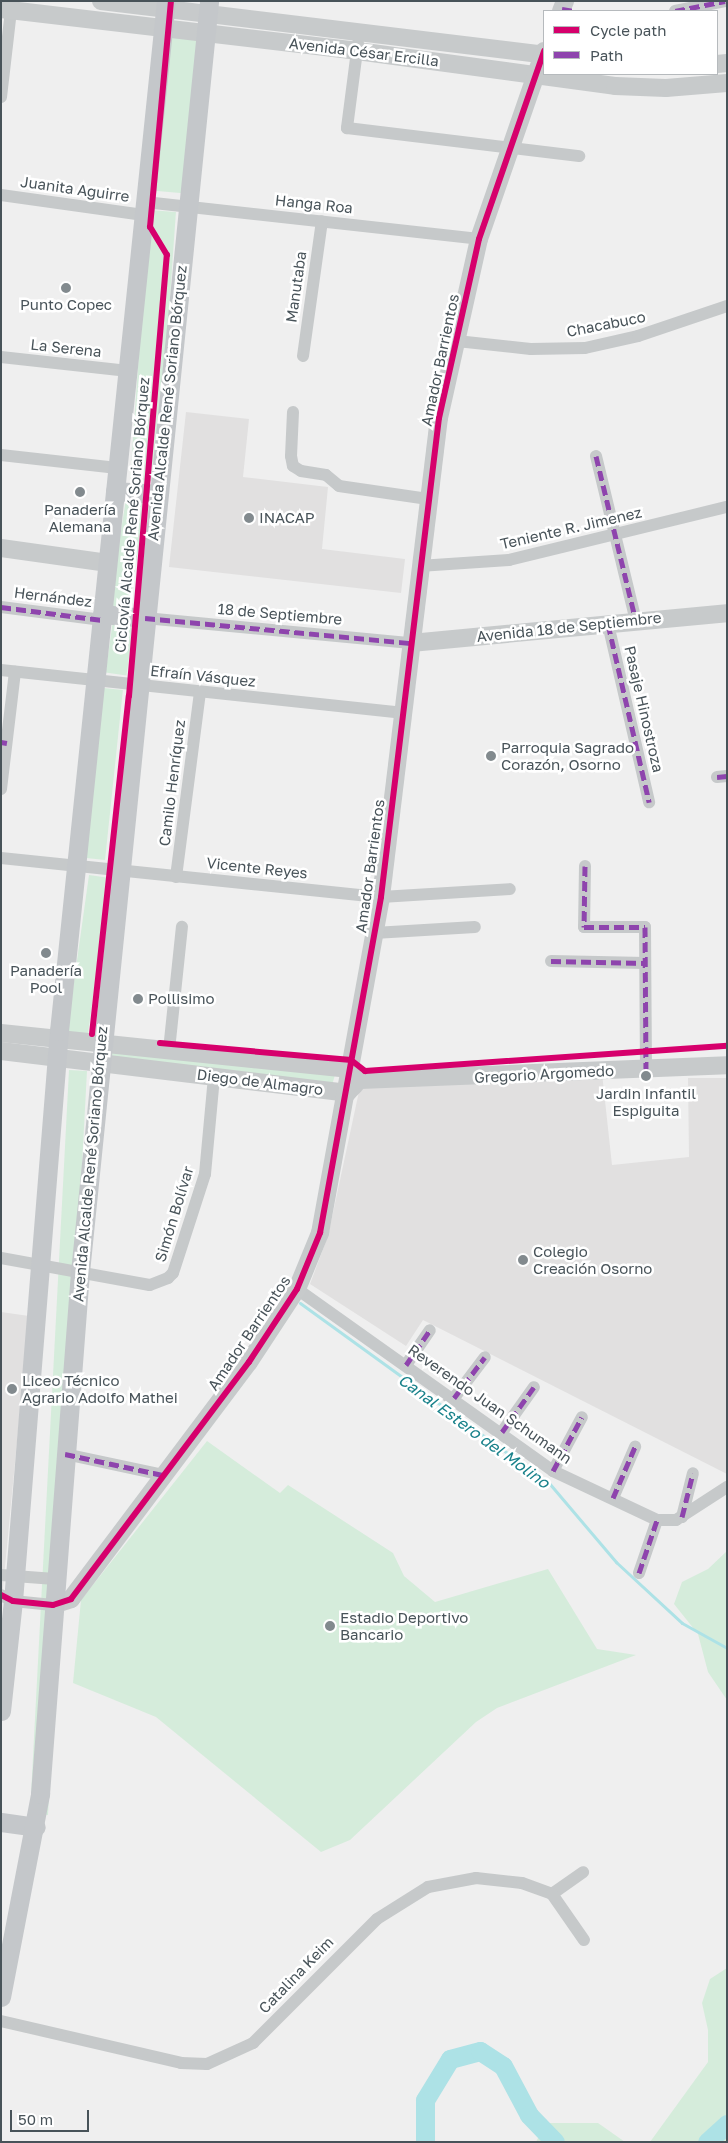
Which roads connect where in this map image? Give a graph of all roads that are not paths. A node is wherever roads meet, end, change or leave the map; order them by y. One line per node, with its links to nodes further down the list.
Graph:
1 (101, 1): 3 (main road, Avenida César Ercilla)
2 (725, 1): 6 (street)
3 (165, 5): 4 (main road, Avenida César Ercilla); 7 (main road)
4 (208, 8): 8 (main road, Avenida César Ercilla); 9 (main road, Avenida Alcalde René Soriano Bórquez)
5 (6, 10): 7 (main road, Avenida César Ercilla); 18 (street)
6 (680, 10)
7 (163, 28): 9 (main road, Avenida César Ercilla); 23 (main road)
8 (359, 32): 10 (street); 11 (main road, Avenida César Ercilla)
9 (205, 33): 10 (main road, Avenida César Ercilla); 22 (main road, Avenida Alcalde René Soriano Bórquez)
10 (357, 51): 13 (main road, Avenida César Ercilla); 19 (street)
11 (543, 54)
12 (543, 57): 13 (main road, Amador Barrientos)
13 (537, 74): 14 (main road, Avenida César Ercilla); 19 (main road, Amador Barrientos)
14 (543, 74)
15 (554, 75): 16 (main road, Avenida César Ercilla)
16 (653, 81): 17 (main road, Avenida César Ercilla)
17 (727, 83)
18 (1, 97)
19 (509, 146): 20 (street); 25 (main road, Amador Barrientos)
20 (579, 156)
21 (1, 195): 23 (street, Juanita Aguirre)
22 (188, 207): 23 (street, Hanga Roa); 24 (street, Hanga Roa); 36 (main road, Avenida Alcalde René Soriano Bórquez)
23 (144, 208): 30 (main road)
24 (322, 221): 25 (street, Hanga Roa); 28 (street, Manutaba)
25 (479, 239): 27 (main road, Amador Barrientos)
26 (727, 306): 27 (street, Chacabuco)
27 (457, 342): 37 (main road, Amador Barrientos)
28 (304, 356)
29 (1, 357): 30 (street, La Serena)
30 (128, 371): 34 (main road)
31 (293, 412): 37 (street)
32 (1, 455): 34 (street)
33 (596, 456): 39 (street)
34 (117, 468): 35 (main road)
35 (115, 491): 36 (main road); 41 (main road)
36 (158, 494): 46 (main road, Avenida Alcalde René Soriano Bórquez)
37 (428, 499): 42 (main road, Amador Barrientos)
38 (727, 507): 39 (street, Teniente R. Jimenez)
39 (614, 535): 42 (street, Teniente R. Jimenez); 47 (street)
40 (1, 548): 41 (main road)
41 (108, 563): 45 (main road)
42 (419, 566): 49 (main road, Amador Barrientos)
43 (1, 607): 45 (street, Hernández)
44 (727, 612): 47 (main road, Avenida 18 de Septiembre)
45 (102, 617): 46 (main road); 52 (main road)
46 (145, 618): 49 (street, 18 de Septiembre); 53 (main road, Avenida Alcalde René Soriano Bórquez)
47 (636, 621): 48 (main road, Avenida 18 de Septiembre)
48 (608, 624): 49 (main road, Avenida 18 de Septiembre); 58 (street, Pasaje Hinostroza)
49 (411, 643): 55 (main road, Amador Barrientos)
50 (1, 670): 51 (street, Efraín Vásquez)
51 (15, 672): 52 (street, Efraín Vásquez); 56 (street)
52 (95, 681): 53 (street, Efraín Vásquez); 61 (main road)
53 (138, 686): 54 (street, Efraín Vásquez); 62 (main road, Avenida Alcalde René Soriano Bórquez)
54 (200, 693): 55 (street, Efraín Vásquez); 63 (street, Camilo Henríquez)
55 (402, 713): 65 (main road, Amador Barrientos)
56 (4, 743): 57 (street)
57 (1, 789)
58 (649, 802)
59 (1, 858): 61 (street, Vicente Reyes)
60 (585, 866): 70 (street)
61 (76, 867): 62 (street, Vicente Reyes); 72 (main road)
62 (119, 871): 63 (street, Vicente Reyes); 73 (main road, Avenida Alcalde René Soriano Bórquez)
63 (176, 877): 65 (street, Vicente Reyes)
64 (510, 889): 65 (street, Vicente Reyes)
65 (381, 897): 68 (main road, Amador Barrientos)
66 (182, 927): 74 (street)
67 (475, 927): 68 (street, Amador Barrientos)
68 (374, 933): 81 (main road, Amador Barrientos)
69 (551, 961): 70 (street)
70 (646, 963): 80 (street)
71 (1, 1033): 72 (main road, Diego de Almagro)
72 (58, 1039): 73 (main road, Diego de Almagro); 77 (main road)
73 (102, 1043): 74 (main road, Diego de Almagro); 78 (main road, Avenida Alcalde René Soriano Bórquez)
74 (169, 1050): 76 (main road, Diego de Almagro)
75 (1, 1051): 77 (main road, Diego de Almagro)
76 (216, 1055): 81 (main road, Diego de Almagro); 82 (main road)
77 (57, 1058): 78 (main road, Diego de Almagro); 85 (main road)
78 (100, 1063): 82 (main road, Diego de Almagro); 86 (main road, Avenida Alcalde René Soriano Bórquez)
79 (727, 1065): 80 (main road, Gregorio Argomedo)
80 (646, 1069): 81 (main road, Gregorio Argomedo)
81 (355, 1075): 83 (main road)
82 (214, 1077): 83 (main road, Diego de Almagro); 86 (street, Simón Bolívar)
83 (346, 1093): 87 (main road, Amador Barrientos)
84 (1, 1258): 85 (street, Simón Bolívar)
85 (40, 1264): 86 (street, Simón Bolívar); 105 (main road)
86 (80, 1272): 96 (main road, Avenida Alcalde René Soriano Bórquez)
87 (297, 1289): 90 (street, Reverendo Juan Schumann); 99 (main road, Amador Barrientos)
88 (430, 1330): 90 (street)
89 (485, 1356): 92 (street)
90 (406, 1365): 92 (street, Reverendo Juan Schumann)
91 (534, 1387): 94 (street)
92 (454, 1398): 94 (street, Reverendo Juan Schumann)
93 (582, 1417): 97 (street)
94 (502, 1432): 97 (street, Reverendo Juan Schumann)
95 (636, 1447): 101 (street)
96 (65, 1454): 99 (street); 106 (main road, Avenida Alcalde René Soriano Bórquez)
97 (554, 1471): 101 (street, Reverendo Juan Schumann)
98 (692, 1473): 102 (street)
99 (163, 1475): 108 (main road, Amador Barrientos)
100 (727, 1487): 102 (street)
101 (613, 1498): 103 (street, Reverendo Juan Schumann)
102 (682, 1517): 103 (street)
103 (657, 1520): 104 (street)
104 (639, 1573)
105 (8, 1575): 106 (street); 107 (main road)
106 (56, 1579): 108 (main road, Avenida Alcalde René Soriano Bórquez)
107 (7, 1598): 108 (street); 109 (main road)
108 (53, 1605): 111 (main road, Avenida Alcalde René Soriano Bórquez)
109 (1, 1711)
110 (1, 1822): 111 (main road)
111 (36, 1826): 115 (main road, Avenida Alcalde René Soriano Bórquez)
112 (583, 1872): 113 (street)
113 (552, 1894): 114 (street); 116 (street, Catalina Keim)
114 (584, 1940)
115 (1, 1997)
116 (1, 2021)

